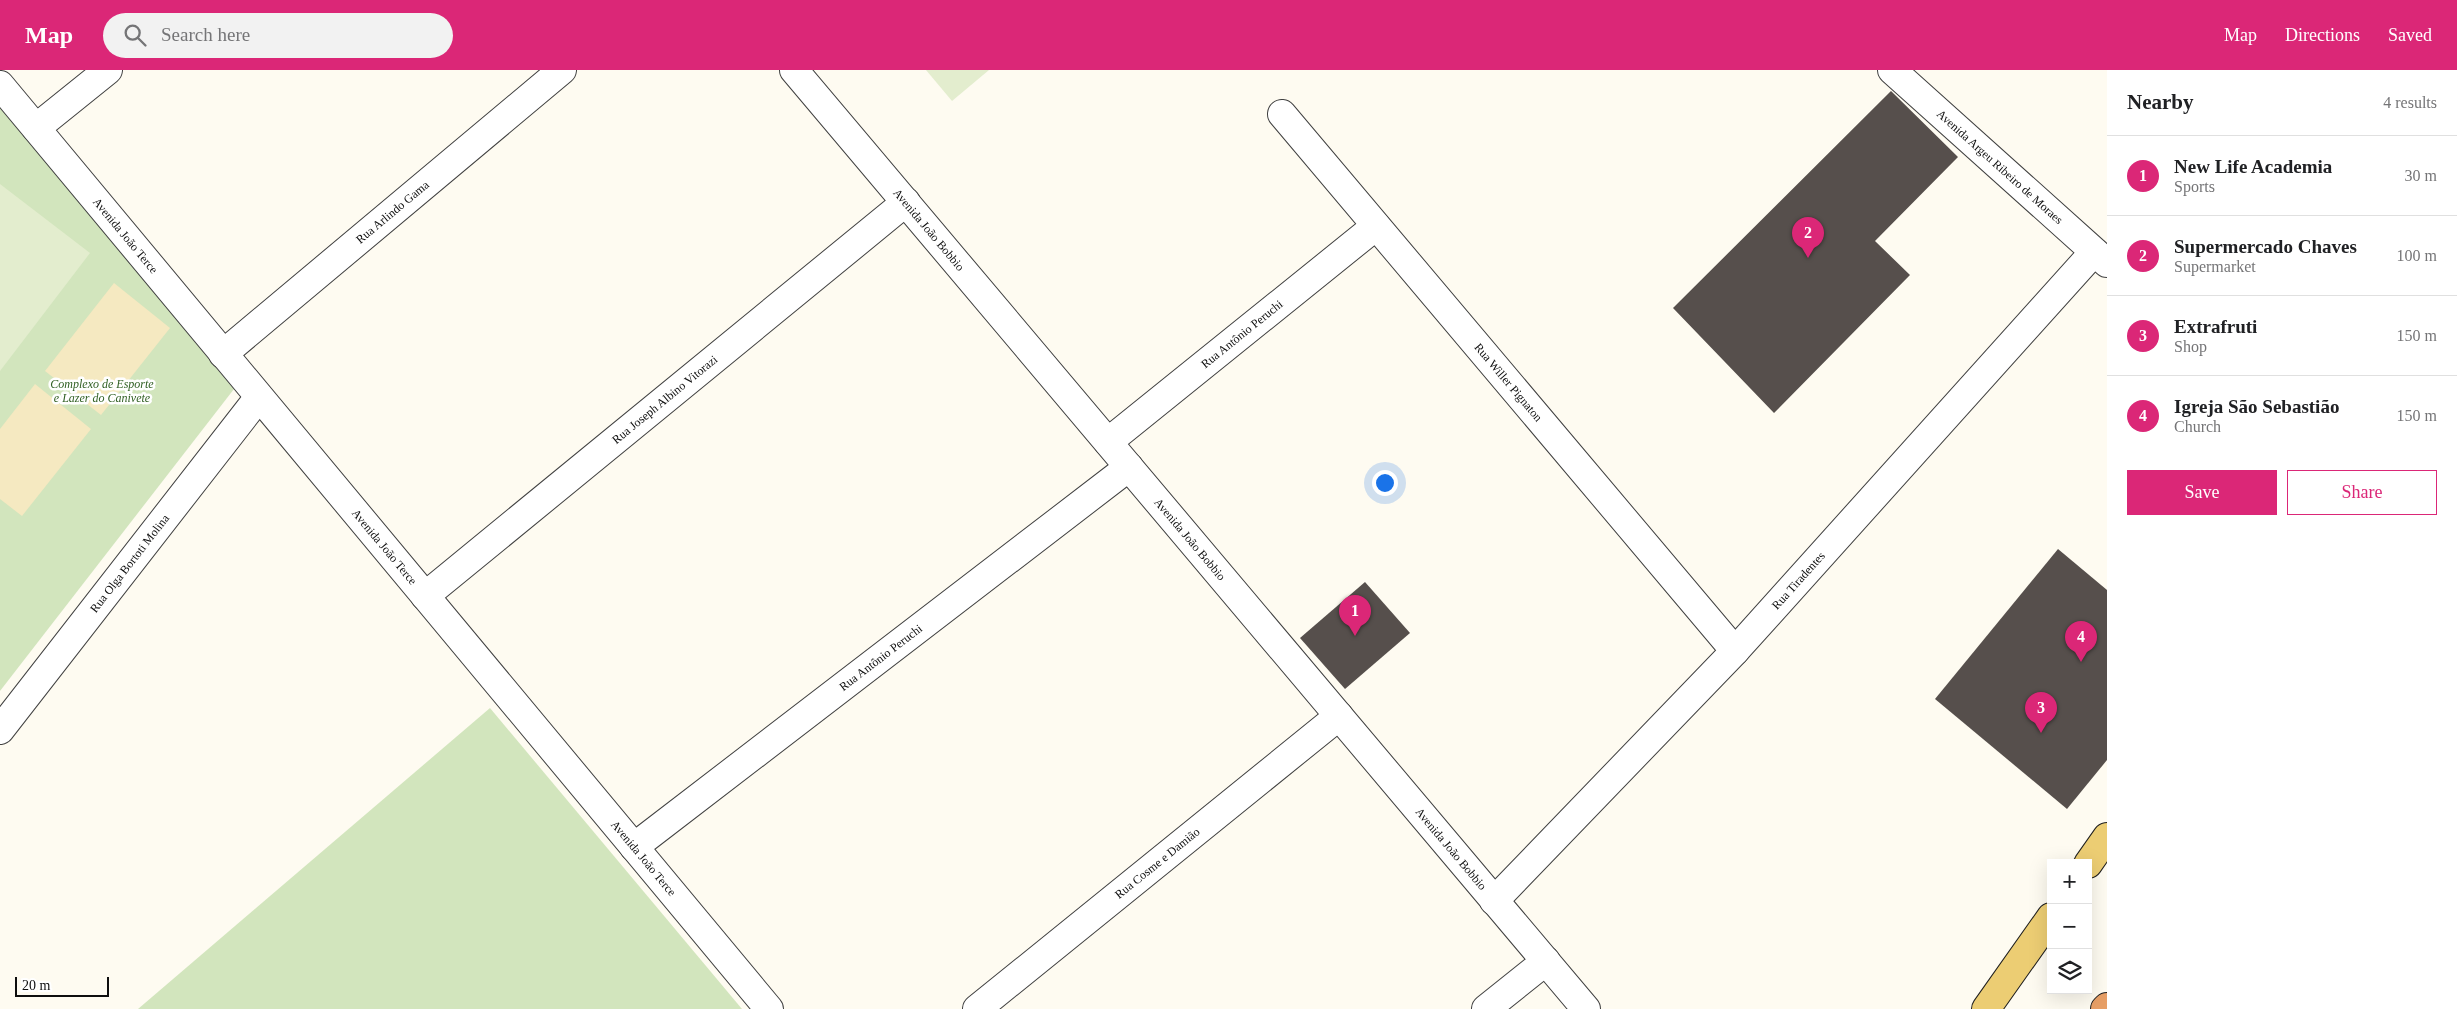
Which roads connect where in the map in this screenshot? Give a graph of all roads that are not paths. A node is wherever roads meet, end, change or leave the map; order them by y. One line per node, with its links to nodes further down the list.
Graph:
1 (108, 70): 7 (street)
2 (562, 70): 11 (street, Rua Arlindo Gama)
3 (794, 70): 8 (street, Avenida João Bobbio)
4 (1892, 70): 10 (street, Avenida Argeu Ribeiro de Moraes)
5 (0, 85): 7 (street, Avenida João Terce)
6 (1282, 114): 9 (street, Rua Willer Pignaton)
7 (36, 128): 11 (street, Avenida João Terce)
8 (906, 202): 13 (street, Avenida João Bobbio); 15 (street, Rua Joseph Albino Vitorazi)
9 (1376, 226): 13 (street, Rua Antônio Peruchi); 16 (street, Rua Willer Pignaton)
10 (2101, 257): 16 (street, Rua Tiradentes)
11 (223, 354): 12 (street, Avenida João Terce)
12 (259, 397): 15 (street, Avenida João Terce); 18 (street, Rua Olga Bortoti Molina)
13 (1108, 442): 14 (street, Avenida João Bobbio)
14 (1128, 467): 17 (street, Avenida João Bobbio); 20 (street, Rua Antônio Peruchi)
15 (425, 596): 20 (street, Avenida João Terce)
16 (1735, 651): 22 (street, Rua Tiradentes)
17 (1339, 716): 22 (street, Avenida João Bobbio); 26 (street, Rua Cosme e Damião)
18 (0, 730)
19 (2107, 837): 21 (main road)
20 (634, 847): 25 (street, Avenida João Terce)
21 (2092, 859)
22 (1494, 900): 24 (street, Avenida João Bobbio)
23 (2047, 924): 29 (main road)
24 (1546, 961): 27 (street); 28 (street, Avenida João Bobbio)
25 (769, 1009)
26 (977, 1009)
27 (1486, 1009)
28 (1586, 1009)
29 (1986, 1009)

